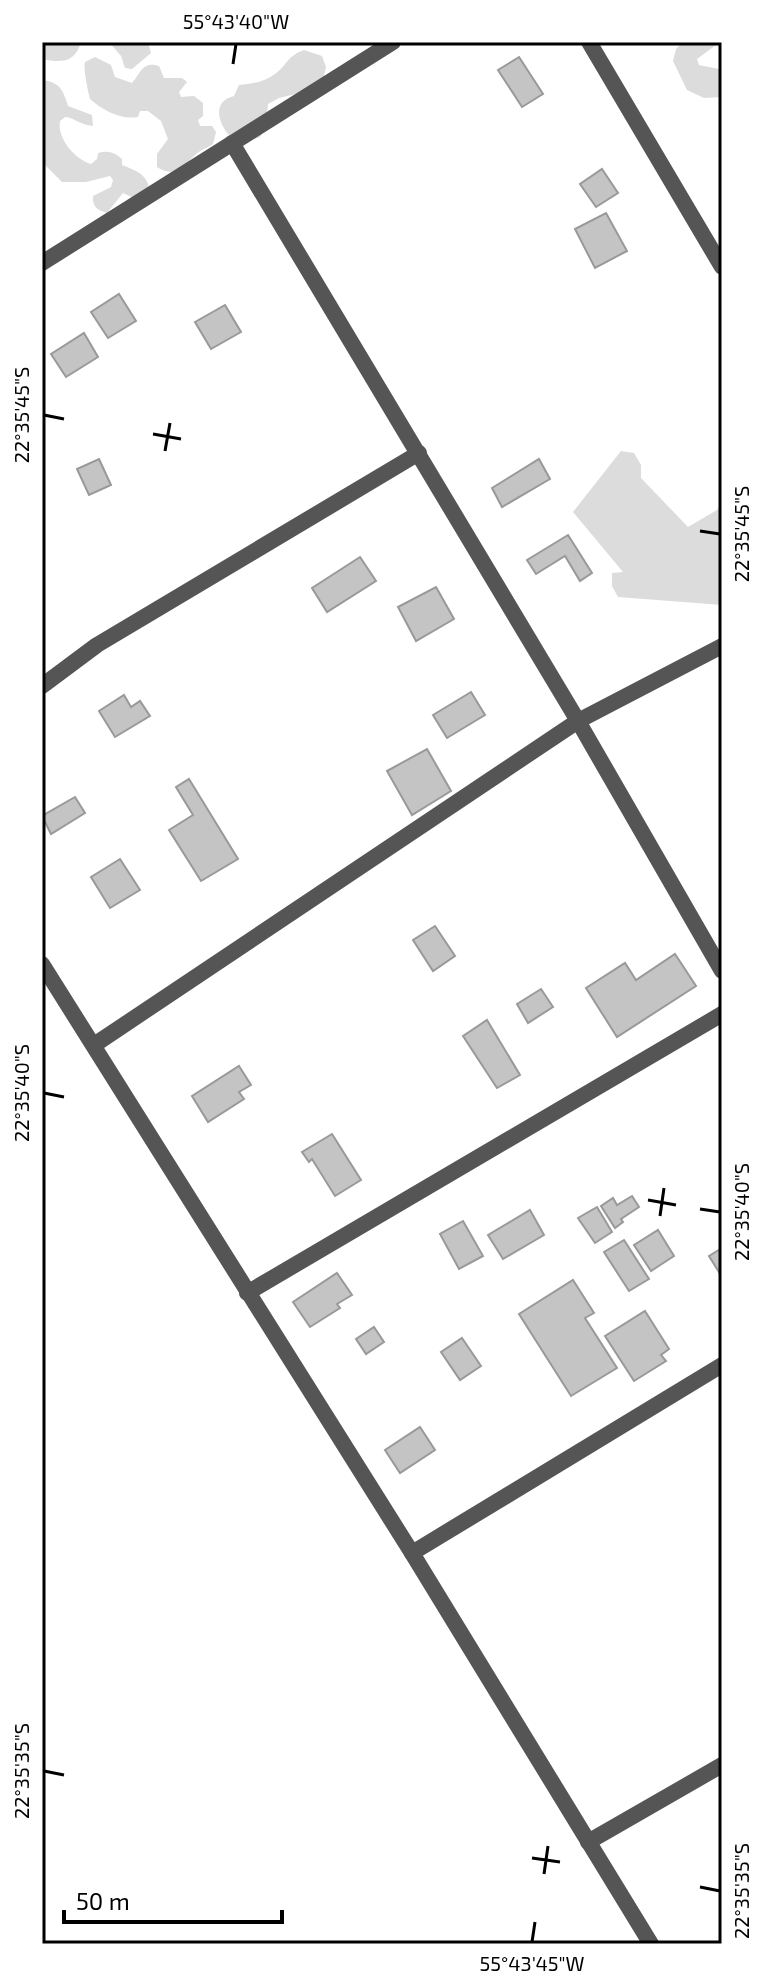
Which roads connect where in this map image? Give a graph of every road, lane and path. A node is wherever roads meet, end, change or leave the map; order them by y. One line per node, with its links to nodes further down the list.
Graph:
1 (393, 42): 3 (street)
2 (589, 42): 5 (street)
3 (232, 143): 4 (street); 6 (street)
4 (42, 263)
5 (722, 267)
6 (419, 453): 8 (street); 9 (street)
7 (722, 646): 9 (street)
8 (42, 686)
9 (578, 721): 11 (street); 13 (street)
10 (42, 964): 13 (street)
11 (722, 971)
12 (722, 1014): 14 (street)
13 (94, 1045): 14 (street)
14 (247, 1293): 16 (street)
15 (722, 1365): 16 (street)
16 (412, 1553): 18 (street)
17 (722, 1765): 18 (street)
18 (588, 1842): 19 (street)
19 (651, 1944)

